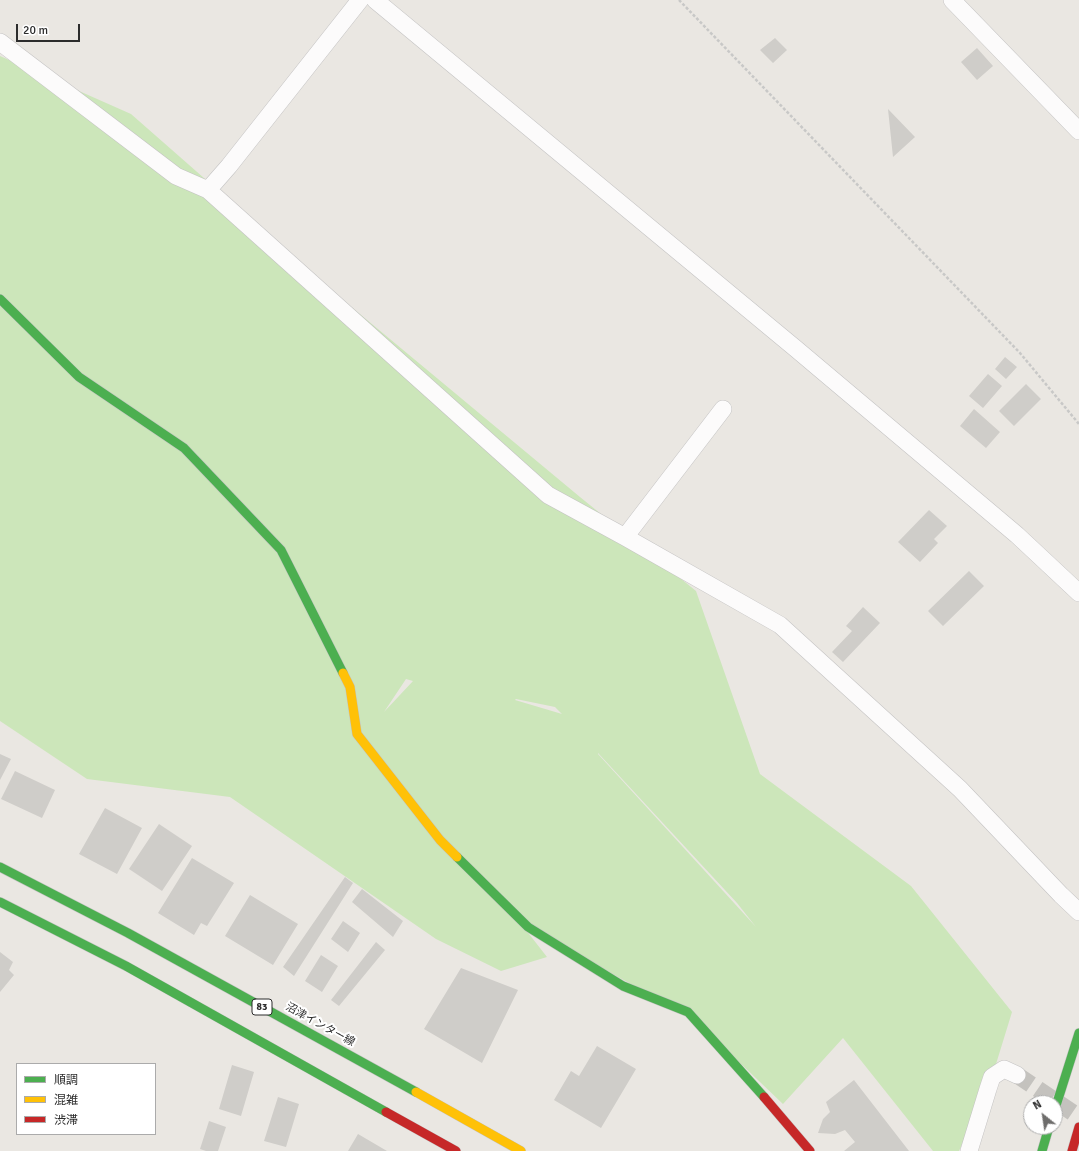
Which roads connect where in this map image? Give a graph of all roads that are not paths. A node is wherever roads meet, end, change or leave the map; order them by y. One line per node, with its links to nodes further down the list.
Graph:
1 (360, 0): 6 (street)
2 (375, 0): 10 (street)
3 (952, 0): 5 (street)
4 (0, 42): 6 (street)
5 (1079, 130)
6 (208, 190): 9 (street)
7 (0, 299): 21 (main road)
8 (723, 409): 9 (street)
9 (625, 537): 13 (street)
10 (1079, 593)
11 (0, 867): 20 (main road, 沼津インター線 / 83)
12 (0, 902): 19 (main road)
13 (1079, 912)
14 (1079, 1033): 16 (main road)
15 (1017, 1075): 22 (street)
16 (1059, 1095)
17 (1079, 1127): 24 (main road)
18 (1047, 1135): 23 (main road)
19 (456, 1151)
20 (521, 1151)
21 (810, 1151)
22 (969, 1151)
23 (1042, 1151)
24 (1072, 1151)

